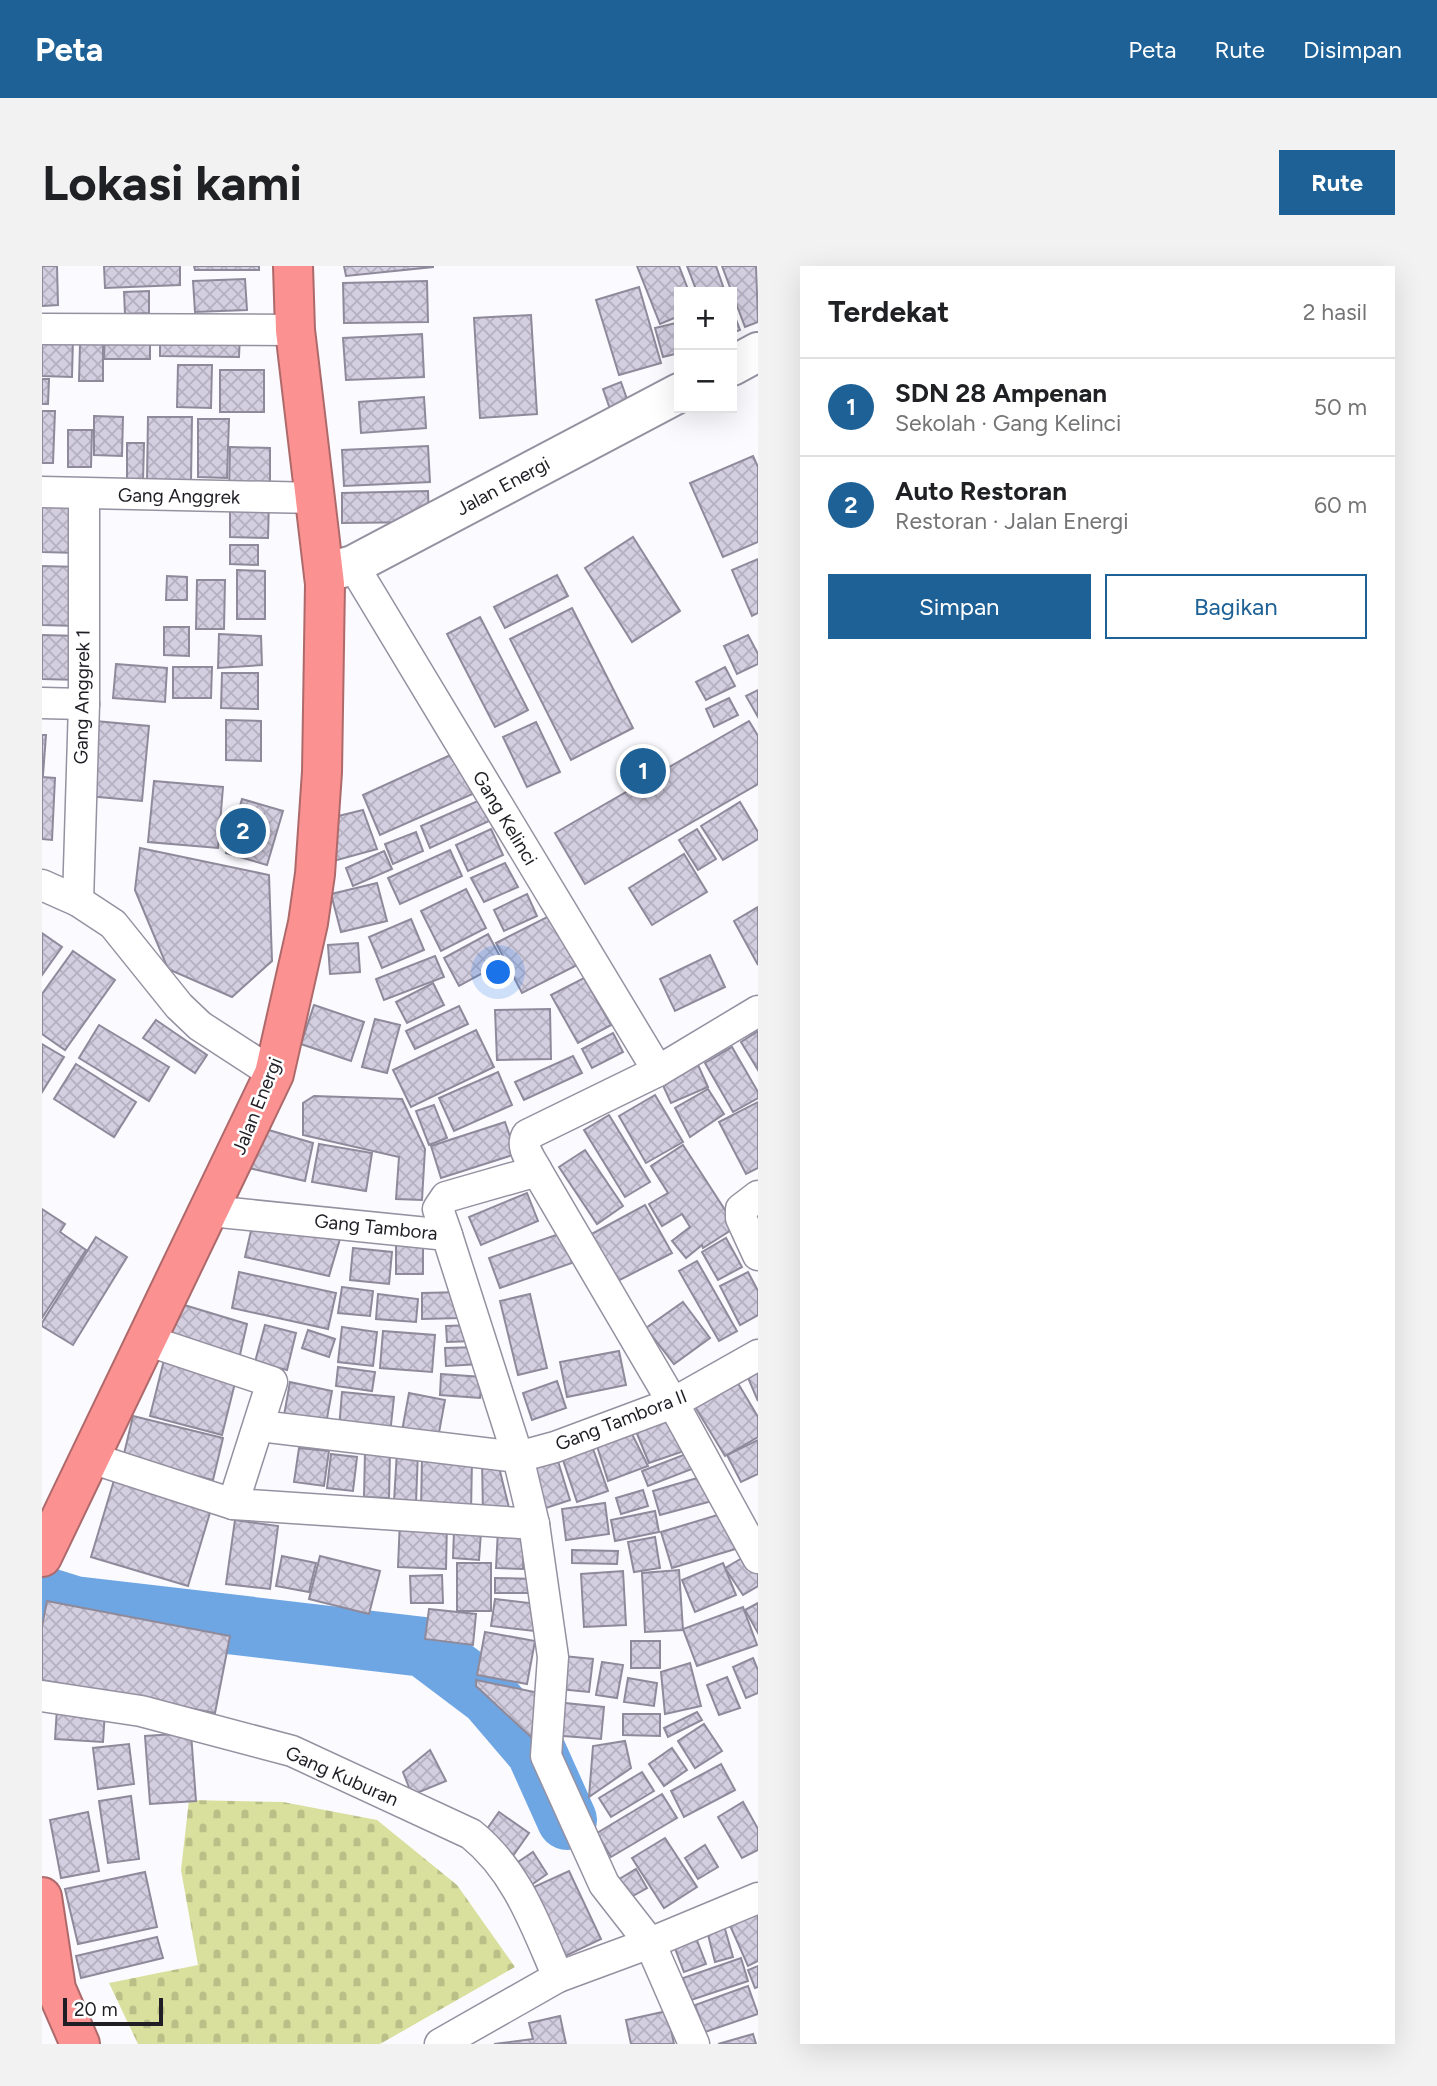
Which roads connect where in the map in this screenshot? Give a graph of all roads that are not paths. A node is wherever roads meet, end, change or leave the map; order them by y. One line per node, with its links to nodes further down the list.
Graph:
1 (293, 266): 3 (highway, Jalan Energi)
2 (42, 329): 3 (street)
3 (295, 330): 9 (highway, Jalan Energi)
4 (758, 352): 5 (street)
5 (737, 363)
6 (674, 396): 10 (street, Jalan Energi)
7 (42, 492): 8 (street, Gang Anggrek)
8 (83, 494): 9 (street, Gang Anggrek); 12 (street, Gang Anggrek 1)
9 (317, 498): 10 (highway, Jalan Energi)
10 (338, 569): 16 (street, Gang Kelinci); 17 (highway, Jalan Energi)
11 (42, 703): 12 (street)
12 (83, 704): 14 (street, Gang Anggrek 1)
13 (42, 885): 14 (street)
14 (78, 901): 17 (street)
15 (758, 1012): 16 (street)
16 (658, 1071): 18 (street)
17 (274, 1074): 20 (highway, Jalan Energi)
18 (537, 1171): 21 (street, Gang Tambora); 25 (street)
19 (758, 1196): 22 (street)
20 (211, 1211): 21 (street, Gang Tambora); 23 (highway, Jalan Energi)
21 (447, 1235): 28 (street)
22 (758, 1255)
23 (146, 1339): 26 (street); 27 (highway, Jalan Energi)
24 (758, 1355): 25 (street, Gang Tambora II)
25 (673, 1403): 28 (street, Gang Tambora II); 32 (street)
26 (260, 1426): 28 (street); 29 (street)
27 (88, 1457): 29 (street); 31 (highway, Jalan Energi)
28 (518, 1457): 30 (street)
29 (233, 1504): 30 (street)
30 (534, 1524): 36 (street)
31 (42, 1557)
32 (758, 1558)
33 (42, 1696): 37 (street, Gang Kuburan)
34 (42, 1897): 38 (highway)
35 (758, 1898): 36 (street)
36 (638, 1948): 37 (street); 41 (street)
37 (558, 1977): 40 (street)
38 (49, 1990): 39 (highway)
39 (80, 2044)
40 (440, 2044)
41 (694, 2044)

